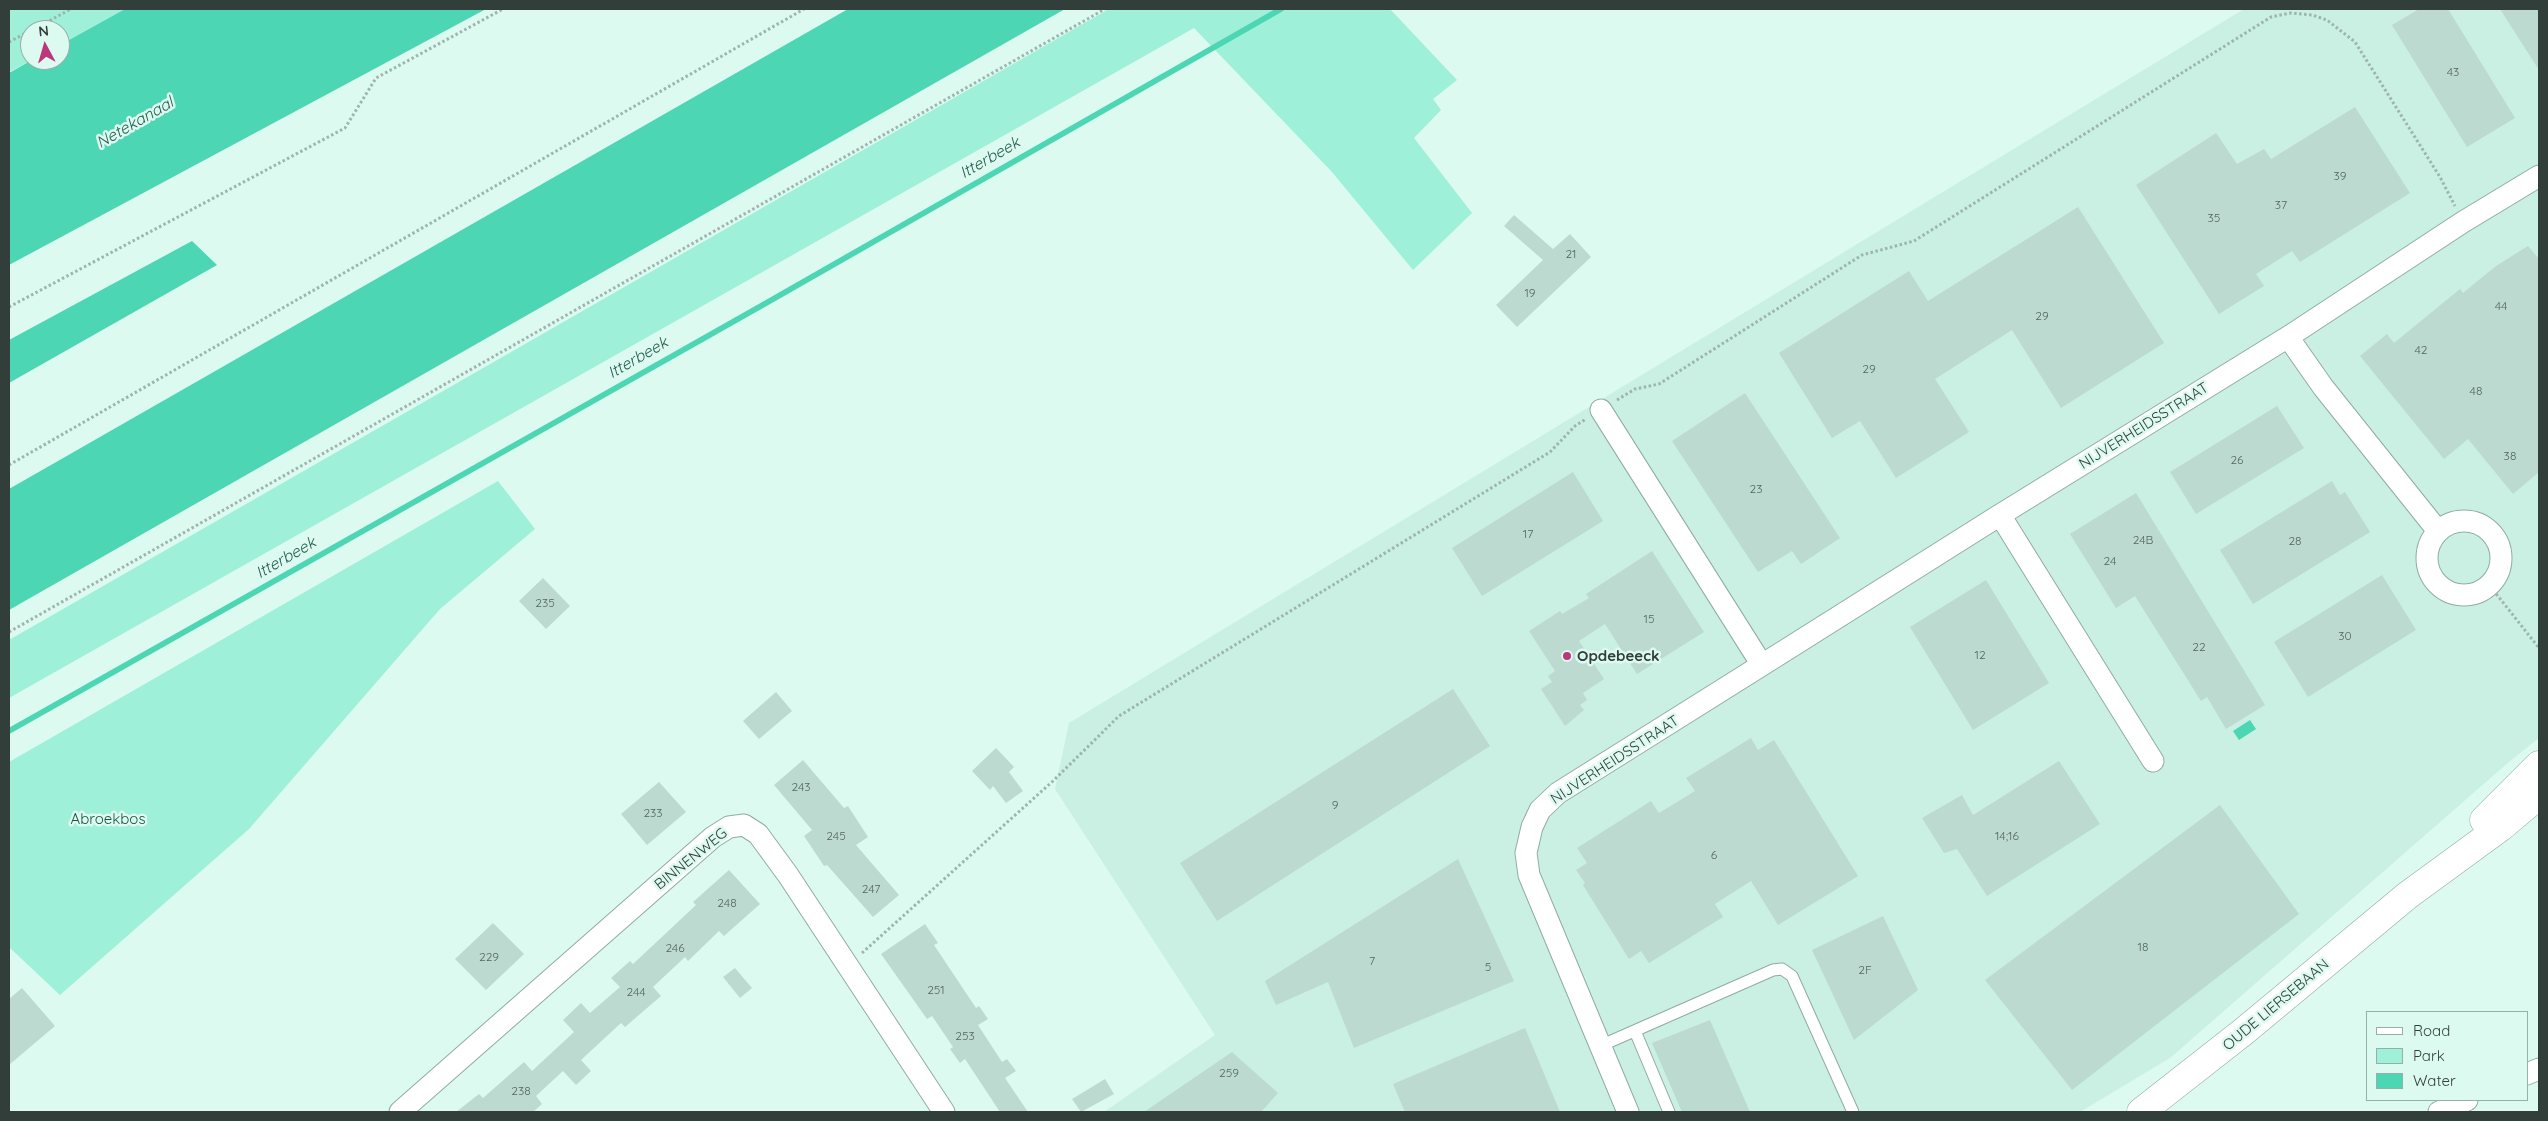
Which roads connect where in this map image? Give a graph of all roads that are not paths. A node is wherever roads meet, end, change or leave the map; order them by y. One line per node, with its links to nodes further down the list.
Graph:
1 (2539, 176): 2 (street, NIJVERHEIDSSTRAAT)
2 (2288, 337): 4 (street, NIJVERHEIDSSTRAAT); 5 (street)
3 (1601, 410): 6 (street)
4 (2000, 516): 6 (street, NIJVERHEIDSSTRAAT); 7 (street)
5 (2438, 531): 5 (street)
6 (1762, 665): 12 (street, NIJVERHEIDSSTRAAT)
7 (2153, 760)
8 (2539, 765): 10 (main road, OUDE LIERSEBAAN)
9 (2539, 795): 10 (main road, OUDE LIERSEBAAN)
10 (2408, 895): 19 (main road, OUDE LIERSEBAAN)
11 (1635, 1031): 12 (lane); 17 (lane); 18 (lane)
12 (1600, 1046): 16 (street, NIJVERHEIDSSTRAAT)
13 (2465, 1101): 20 (street)
14 (400, 1112): 15 (street, BINNENWEG)
15 (944, 1112)
16 (1628, 1112)
17 (1669, 1112)
18 (1853, 1112)
19 (2141, 1112)
20 (2439, 1112)

